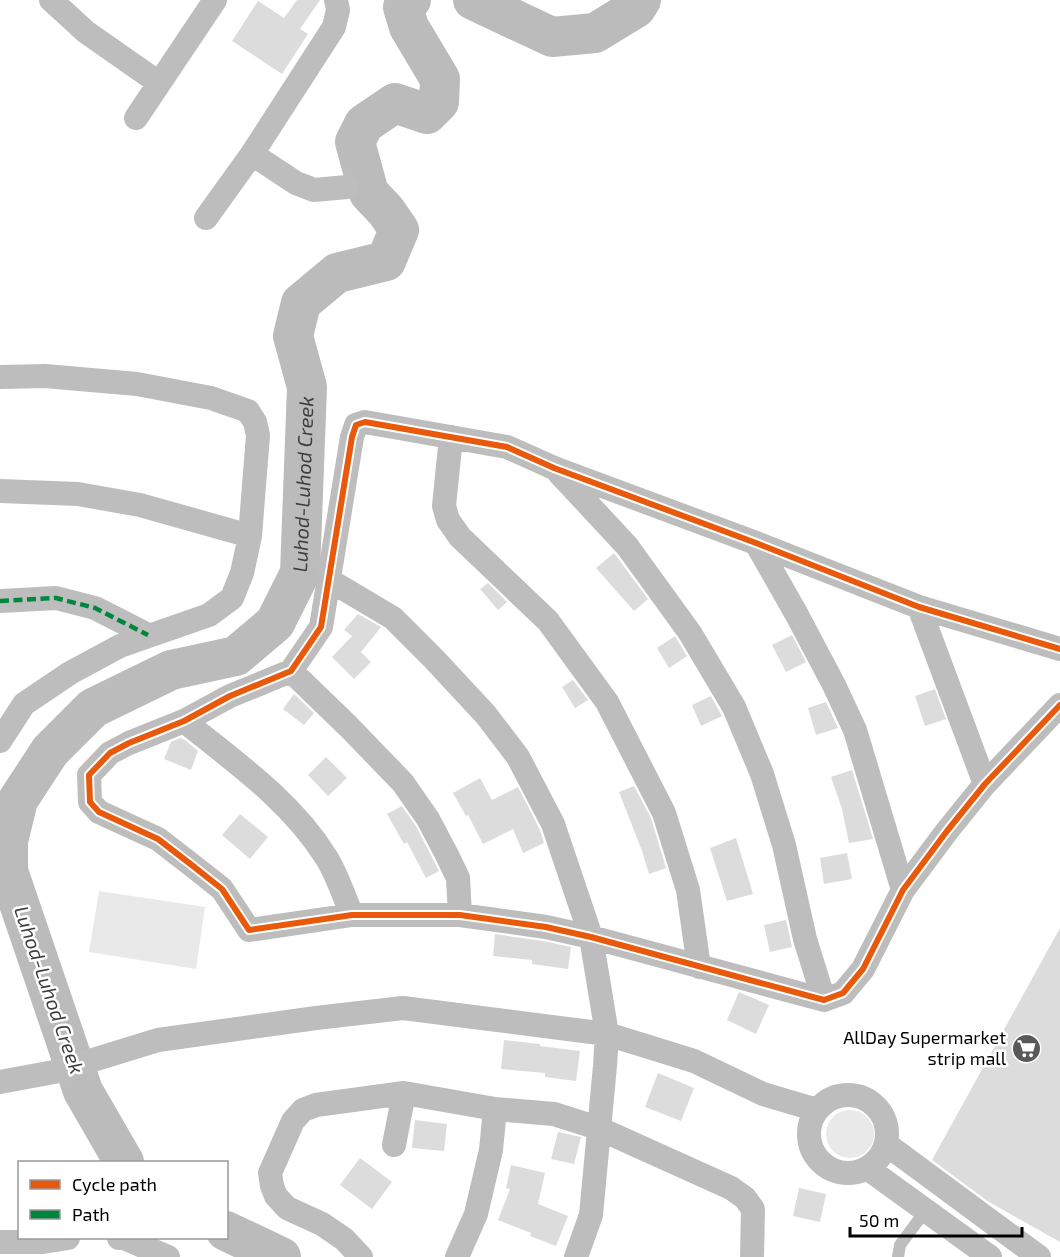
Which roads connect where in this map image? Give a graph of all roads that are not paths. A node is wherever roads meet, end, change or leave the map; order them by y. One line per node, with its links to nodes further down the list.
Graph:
1 (51, 0): 4 (street)
2 (215, 0): 4 (street)
3 (336, 0): 6 (street)
4 (159, 83): 5 (street)
5 (136, 118)
6 (252, 154): 7 (street); 8 (street)
7 (347, 187)
8 (206, 218)
9 (0, 377): 13 (street)
10 (451, 437): 11 (street); 15 (street); 31 (street)
11 (554, 468): 14 (street); 32 (street)
12 (0, 491): 13 (street)
13 (250, 536): 18 (street)
14 (756, 543): 17 (street); 27 (street)
15 (329, 580): 20 (street); 30 (street)
16 (0, 601): 18 (street)
17 (919, 607): 19 (street); 26 (street)
18 (148, 635): 22 (street)
19 (1060, 649)
20 (291, 670): 24 (street); 29 (street)
21 (0, 703): 22 (street)
22 (24, 704): 25 (street)
23 (1060, 705): 26 (street)
24 (184, 721): 28 (street); 28 (street)
25 (0, 741)
26 (985, 784): 27 (street)
27 (903, 890): 32 (street)
28 (352, 915): 29 (street)
29 (460, 915): 30 (street)
30 (591, 937): 31 (street); 33 (street)
31 (699, 967): 32 (street)
32 (824, 1000)
33 (607, 1034): 34 (street); 37 (street); 38 (street)
34 (0, 1082)
35 (404, 1093): 36 (street); 40 (street); 47 (street)
36 (495, 1109): 38 (street); 48 (street)
37 (817, 1110): 39 (street); 41 (street)
38 (598, 1128): 49 (street); 50 (street)
39 (886, 1144): 41 (street); 53 (street)
40 (394, 1145)
41 (867, 1168): 42 (street)
42 (926, 1210): 51 (lane); 52 (street)
43 (62, 1239): 45 (street)
44 (126, 1239): 46 (street)
45 (0, 1242)
46 (168, 1257)
47 (361, 1257)
48 (457, 1257)
49 (576, 1257)
50 (752, 1257)
51 (898, 1257)
52 (990, 1257)
53 (1039, 1257)

